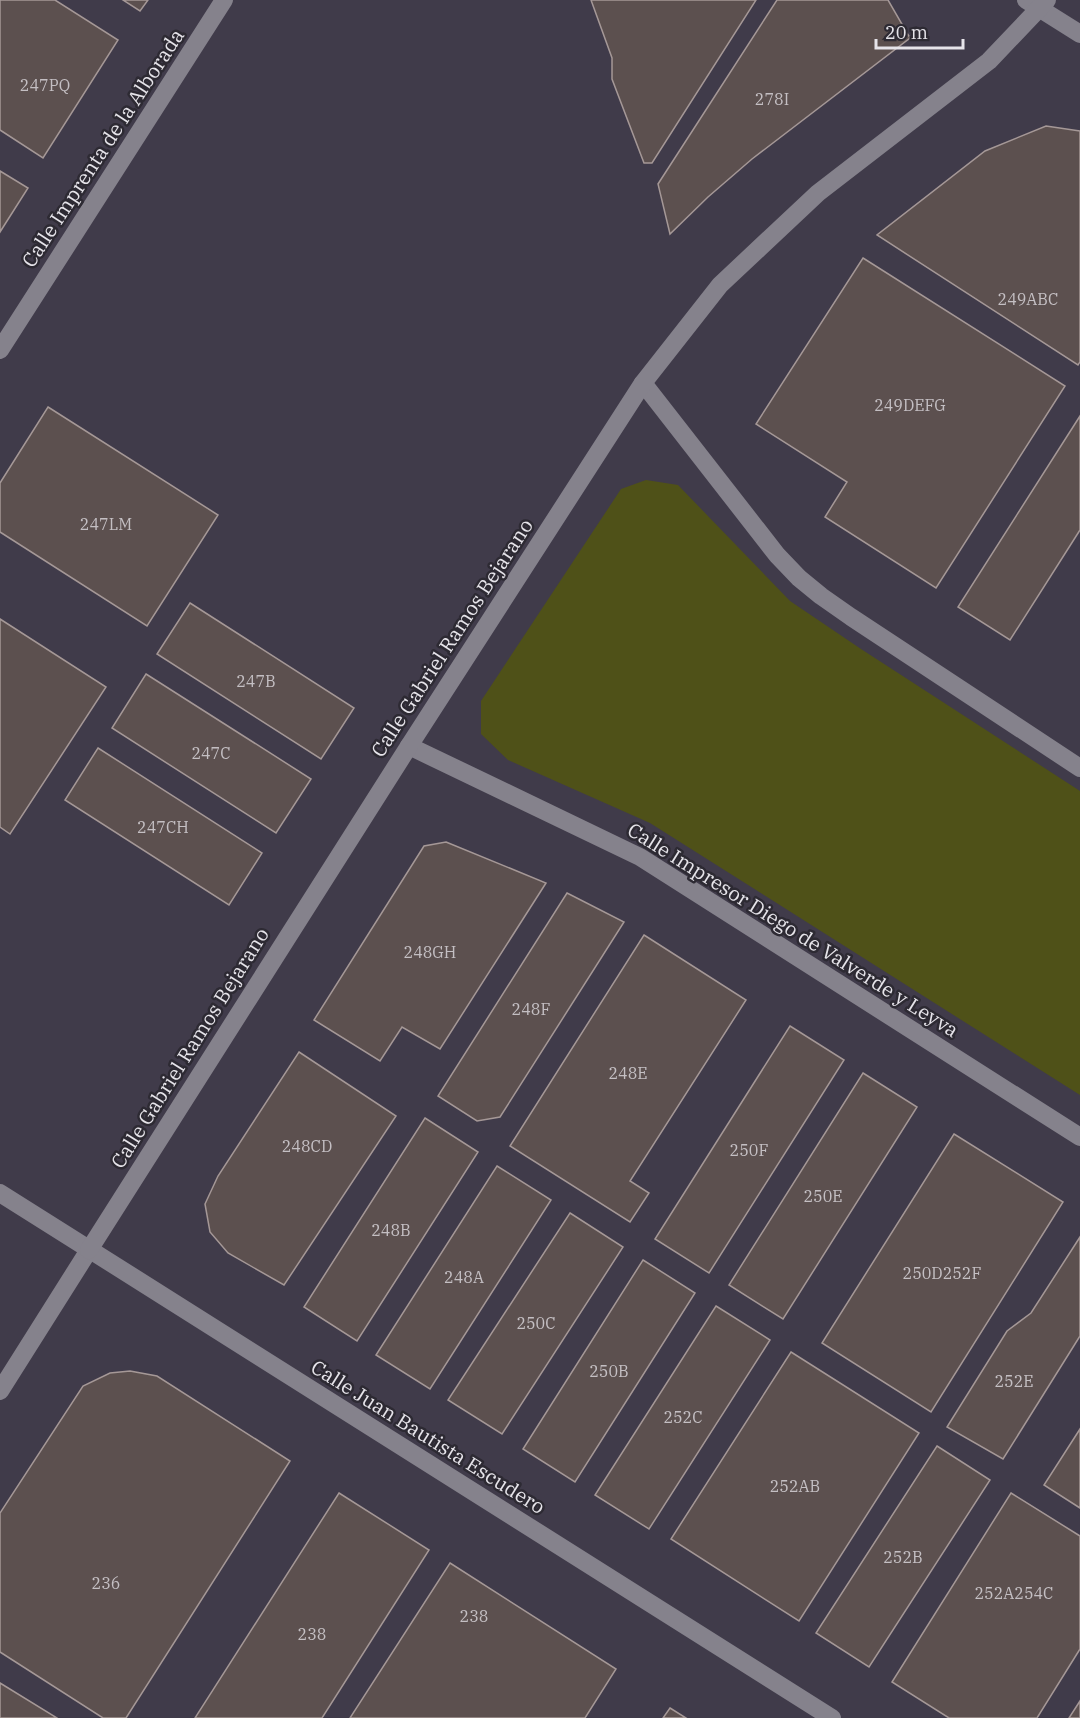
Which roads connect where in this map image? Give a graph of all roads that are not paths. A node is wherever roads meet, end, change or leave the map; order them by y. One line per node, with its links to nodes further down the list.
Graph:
1 (224, 0): 4 (street, Calle Imprenta de la Alborada)
2 (1038, 3): 3 (street); 5 (street, Calle Gabriel Ramos Bejarano)
3 (1080, 34)
4 (0, 350)
5 (643, 383): 6 (street, Calle Gabriel Ramos Bejarano); 7 (street)
6 (409, 746): 8 (street, Calle Impresor Diego de Valverde y Leyva); 10 (street, Calle Gabriel Ramos Bejarano)
7 (1080, 768)
8 (1080, 1137)
9 (0, 1193): 10 (street, Calle Juan Bautista Escudero)
10 (89, 1250): 11 (street, Calle Gabriel Ramos Bejarano); 12 (street, Calle Juan Bautista Escudero)
11 (0, 1391)
12 (832, 1718)

